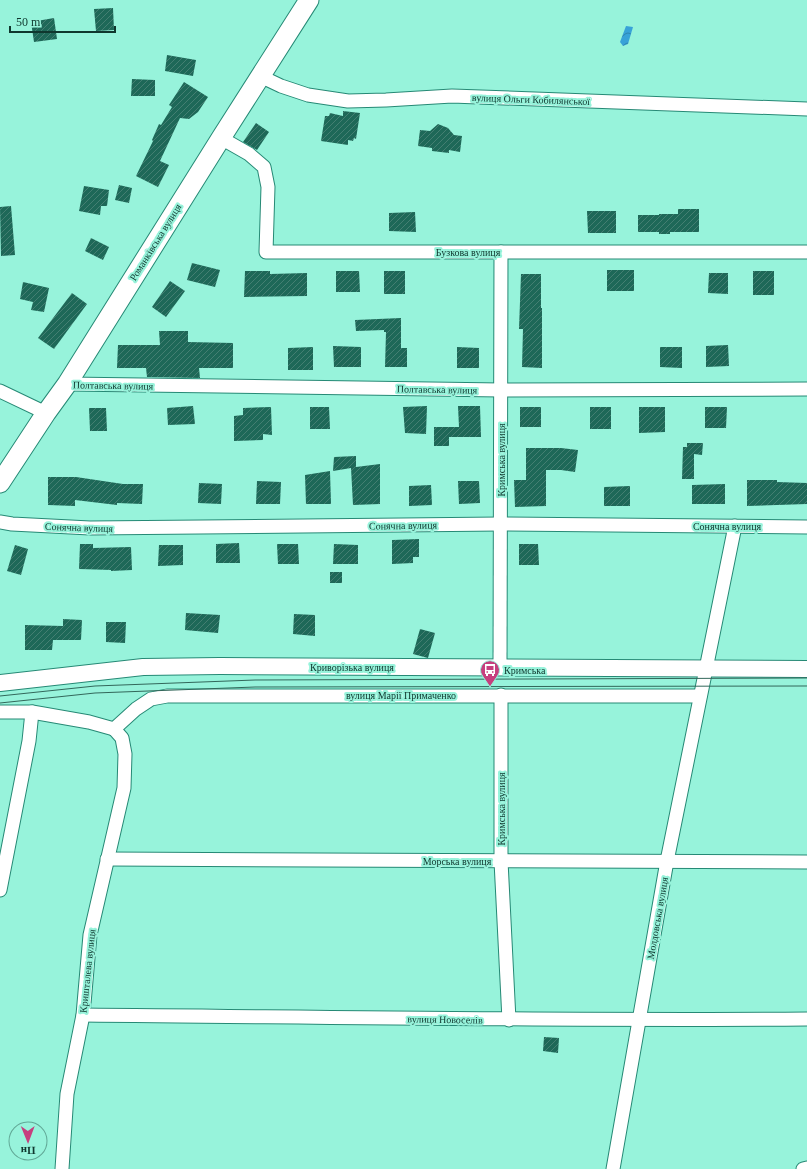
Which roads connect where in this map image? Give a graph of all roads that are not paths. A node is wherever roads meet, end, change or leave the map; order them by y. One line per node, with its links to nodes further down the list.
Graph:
1 (309, 0): 2 (main road, Романківська вулиця)
2 (260, 76): 3 (street, вулиця Ольги Кобилянської); 4 (main road, Романківська вулиця)
3 (807, 109)
4 (221, 138): 5 (street, Бузкова вулиця); 7 (main road, Романківська вулиця)
5 (501, 252): 6 (street, Бузкова вулиця); 9 (street, Кримська вулиця)
6 (807, 252)
7 (67, 384): 9 (street, Полтавська вулиця); 11 (main road, Романківська вулиця)
8 (807, 389): 9 (street, Полтавська вулиця)
9 (501, 390): 14 (street, Кримська вулиця)
10 (0, 391): 11 (street)
11 (46, 413): 12 (main road, Романківська вулиця)
12 (0, 483)
13 (0, 522): 14 (street, Сонячна вулиця)
14 (500, 524): 15 (street, Сонячна вулиця); 17 (street, Кримська вулиця)
15 (735, 526): 16 (street, Сонячна вулиця); 18 (street, Молдовська вулиця)
16 (807, 527)
17 (500, 668): 18 (street, Криворізька вулиця); 20 (street, Криворізька вулиця)
18 (706, 669): 19 (street); 22 (street, Молдовська вулиця)
19 (807, 669)
20 (0, 683)
21 (501, 695): 22 (street, вулиця Марії Примаченко); 25 (street, вулиця Марії Примаченко); 27 (street, Кримська вулиця)
22 (700, 696): 28 (street, Молдовська вулиця)
23 (0, 712): 24 (street)
24 (32, 712): 25 (street); 30 (street)
25 (114, 730): 26 (street, Кришталева вулиця)
26 (107, 859): 27 (street, Морська вулиця); 31 (street, Кришталева вулиця)
27 (501, 861): 28 (street, Морська вулиця); 33 (street, Кримська вулиця)
28 (667, 861): 29 (street, Морська вулиця); 34 (street, Молдовська вулиця)
29 (807, 862)
30 (0, 890)
31 (83, 1015): 33 (street, вулиця Новоселів); 36 (street, Кришталева вулиця)
32 (807, 1019): 34 (street, вулиця Новоселів)
33 (509, 1020): 34 (street, вулиця Новоселів)
34 (639, 1020): 37 (street, Молдовська вулиця)
35 (807, 1168): 38 (street)
36 (62, 1169)
37 (613, 1169)
38 (803, 1169)

